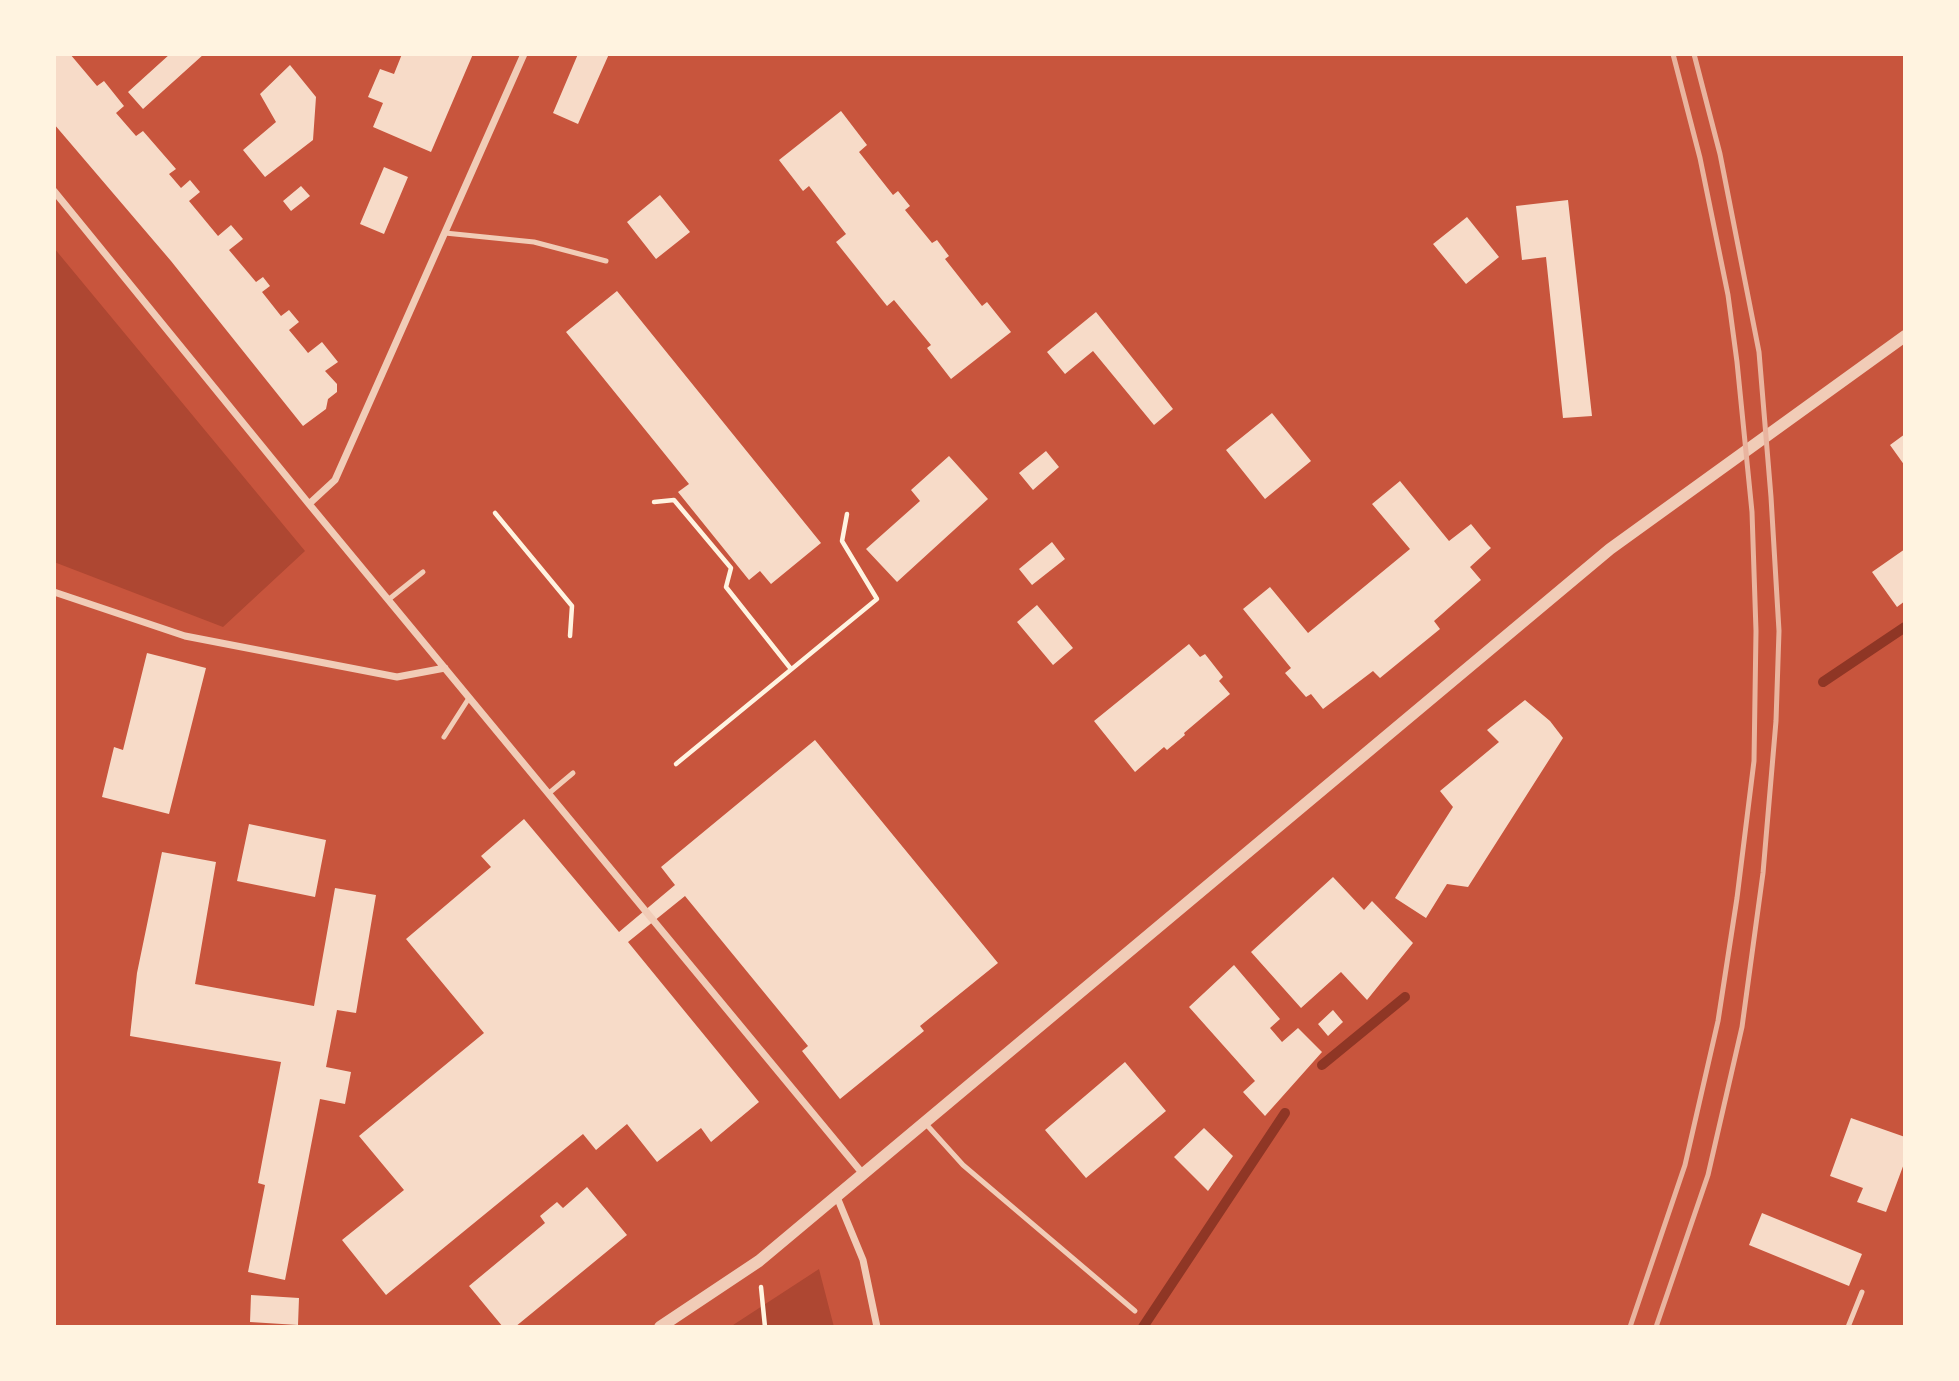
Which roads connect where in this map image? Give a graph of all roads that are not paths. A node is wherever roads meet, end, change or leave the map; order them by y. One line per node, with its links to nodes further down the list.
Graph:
1 (524, 54): 3 (street)
2 (54, 191): 6 (street)
3 (444, 233): 4 (lane); 6 (street)
4 (606, 261)
5 (1905, 336): 15 (street)
6 (309, 504): 9 (street)
7 (423, 572): 9 (lane)
8 (54, 592): 10 (street)
9 (388, 600): 10 (street)
10 (445, 668): 11 (street)
11 (469, 698): 12 (lane); 14 (street)
12 (444, 737)
13 (573, 773): 14 (lane)
14 (548, 794): 16 (street)
15 (925, 1123): 16 (street); 19 (lane)
16 (863, 1174): 17 (street)
17 (837, 1197): 20 (street); 21 (street)
18 (1862, 1292): 22 (lane)
19 (1135, 1311)
20 (660, 1327)
21 (877, 1327)
22 (1848, 1327)

